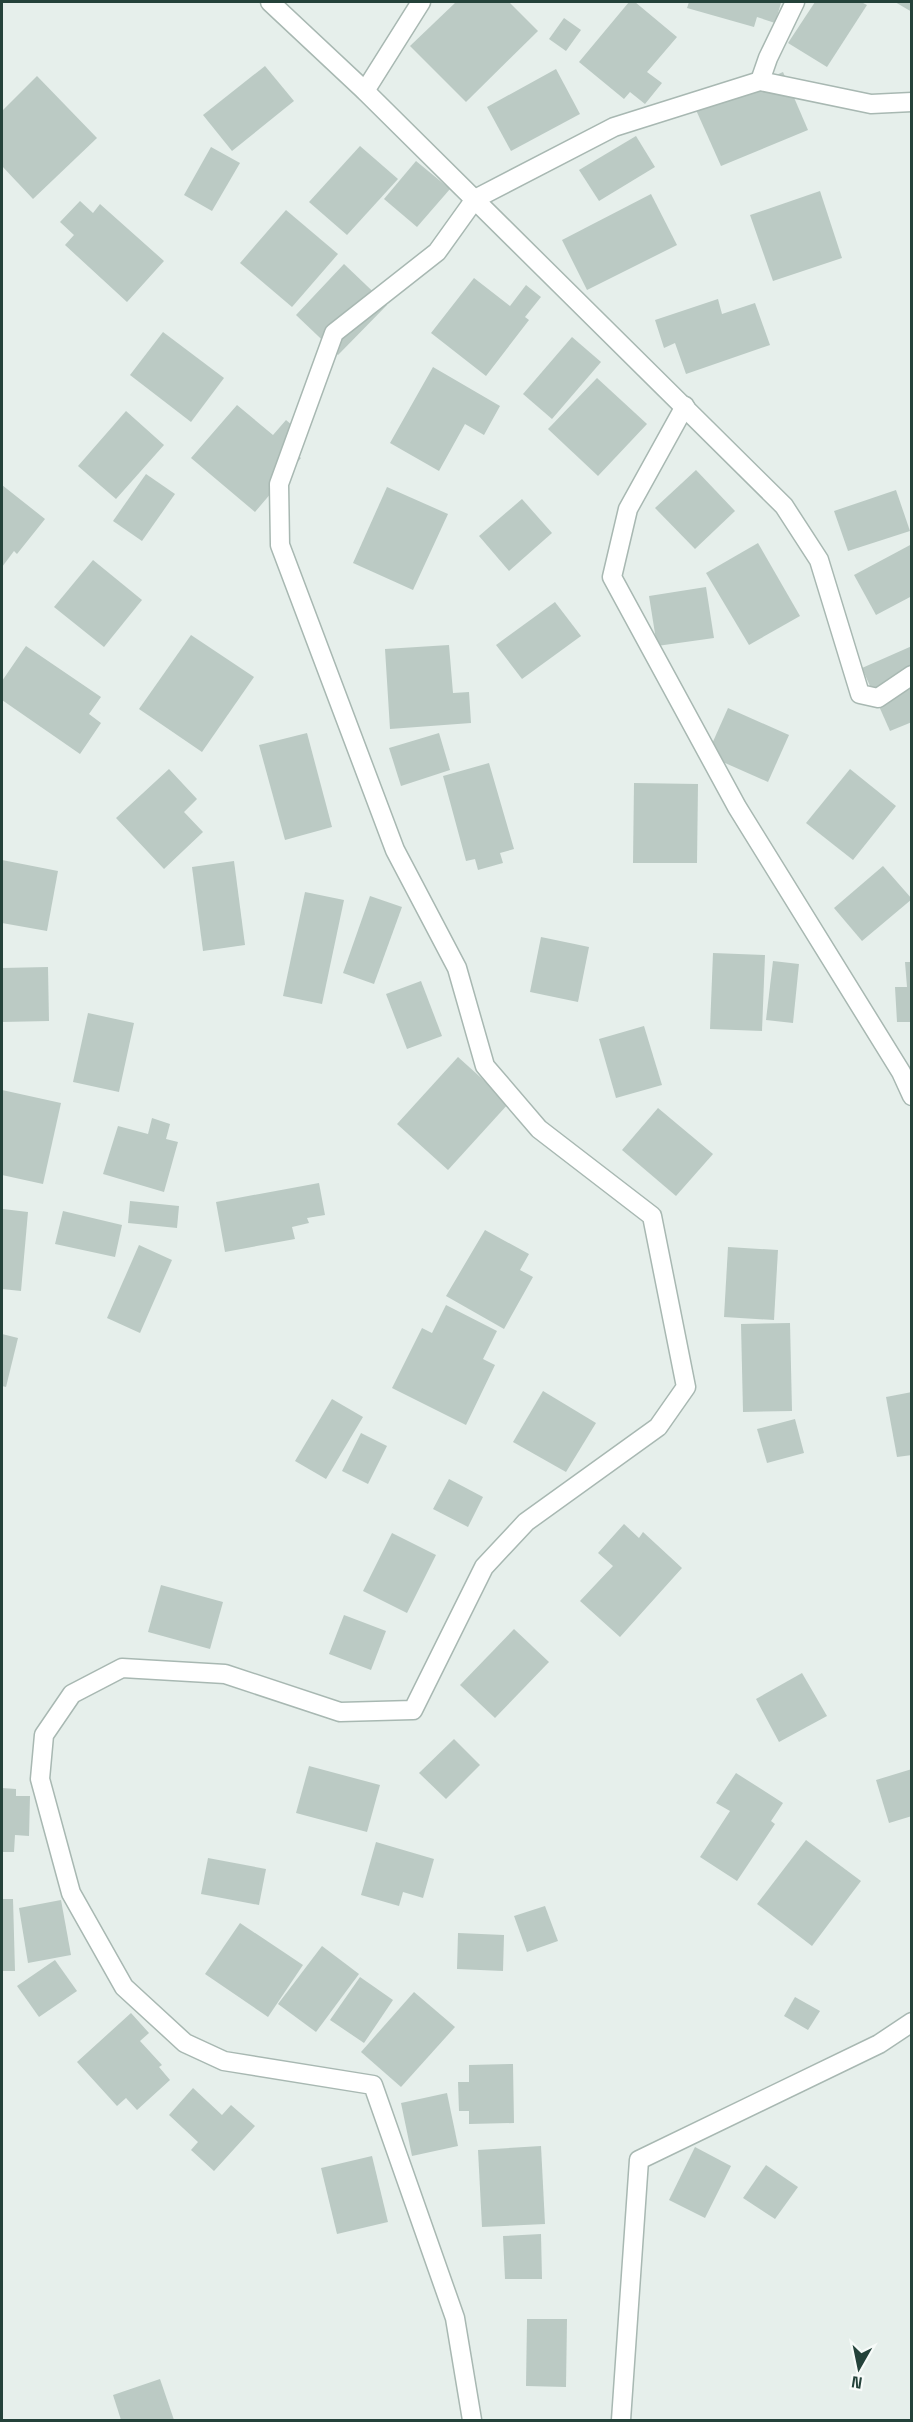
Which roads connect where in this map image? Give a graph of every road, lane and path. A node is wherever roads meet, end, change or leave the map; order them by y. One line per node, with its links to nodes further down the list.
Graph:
1 (270, 2): 5 (street)
2 (421, 2): 5 (street)
3 (795, 2): 4 (street)
4 (760, 81): 6 (street); 7 (street)
5 (365, 92): 7 (street)
6 (912, 102)
7 (475, 199): 8 (street); 12 (street)
8 (686, 406): 9 (street); 10 (street)
9 (912, 675)
10 (912, 1096)
11 (912, 2022): 13 (street)
12 (472, 2421)
13 (621, 2421)

